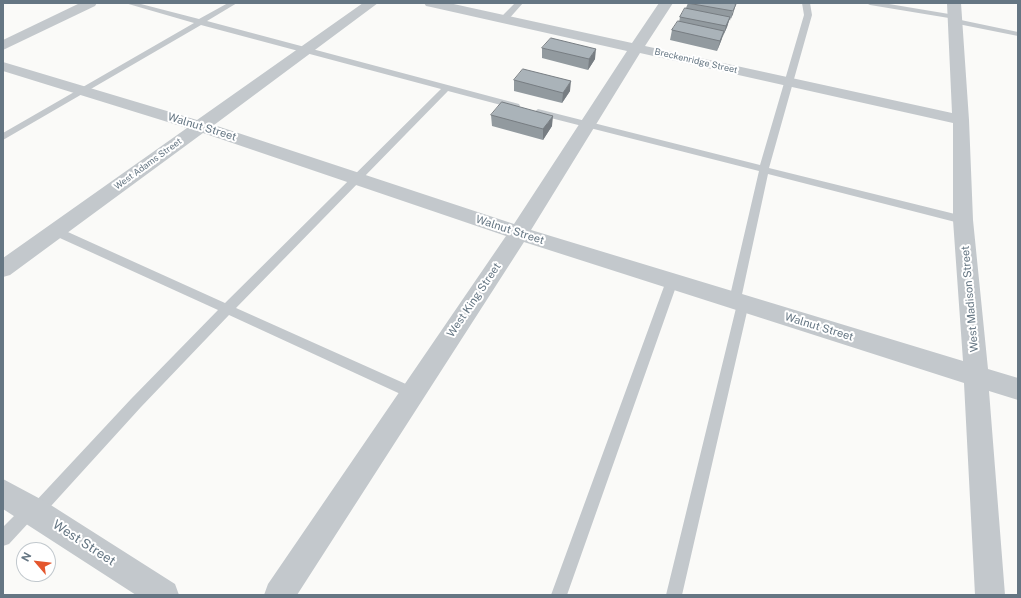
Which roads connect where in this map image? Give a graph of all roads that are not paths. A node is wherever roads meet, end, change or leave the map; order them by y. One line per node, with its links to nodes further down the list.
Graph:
1 (90, 3): 14 (street)
2 (129, 3): 12 (lane)
3 (233, 3): 12 (lane)
4 (371, 3): 16 (street, West Adams Street)
5 (431, 3): 11 (street, Breckenridge Street)
6 (519, 3): 11 (lane)
7 (666, 3): 15 (street, West King Street)
8 (806, 3): 18 (lane)
9 (870, 3): 10 (lane)
10 (955, 14): 13 (lane); 21 (street, West Madison Street)
11 (504, 19): 15 (street, Breckenridge Street)
12 (201, 22): 16 (lane); 20 (lane)
13 (1018, 34)
14 (3, 46)
15 (636, 48): 18 (street, Breckenridge Street); 23 (street, West King Street)
16 (305, 49): 19 (lane); 22 (street, West Adams Street)
17 (3, 66): 20 (street, Walnut Street)
18 (788, 82): 21 (street, Breckenridge Street); 25 (lane)
19 (447, 87): 23 (lane); 26 (lane)
20 (82, 91): 22 (street, Walnut Street); 24 (lane)
21 (961, 120): 27 (street, West Madison Street)
22 (200, 126): 26 (street, Walnut Street); 28 (street, West Adams Street)
23 (587, 126): 25 (lane); 29 (street, West King Street)
24 (3, 137)
25 (764, 169): 27 (lane); 32 (lane)
26 (358, 178): 29 (street, Walnut Street); 33 (lane)
27 (963, 220): 34 (street, West Madison Street)
28 (54, 231): 30 (street, West Adams Street); 33 (lane)
29 (519, 233): 31 (street, Walnut Street); 36 (street, West King Street)
30 (3, 269)
31 (672, 280): 32 (street, Walnut Street); 42 (lane)
32 (739, 302): 34 (street, Walnut Street); 43 (lane)
33 (228, 310): 36 (lane); 38 (lane)
34 (976, 375): 35 (street, Walnut Street); 44 (street, West Madison Street)
35 (1018, 389)
36 (412, 393): 41 (street, West King Street)
37 (3, 493): 38 (street, West Street)
38 (34, 511): 39 (lane); 40 (street, West Street)
39 (3, 538)
40 (164, 595)
41 (279, 595)
42 (559, 595)
43 (674, 595)
44 (990, 595)

